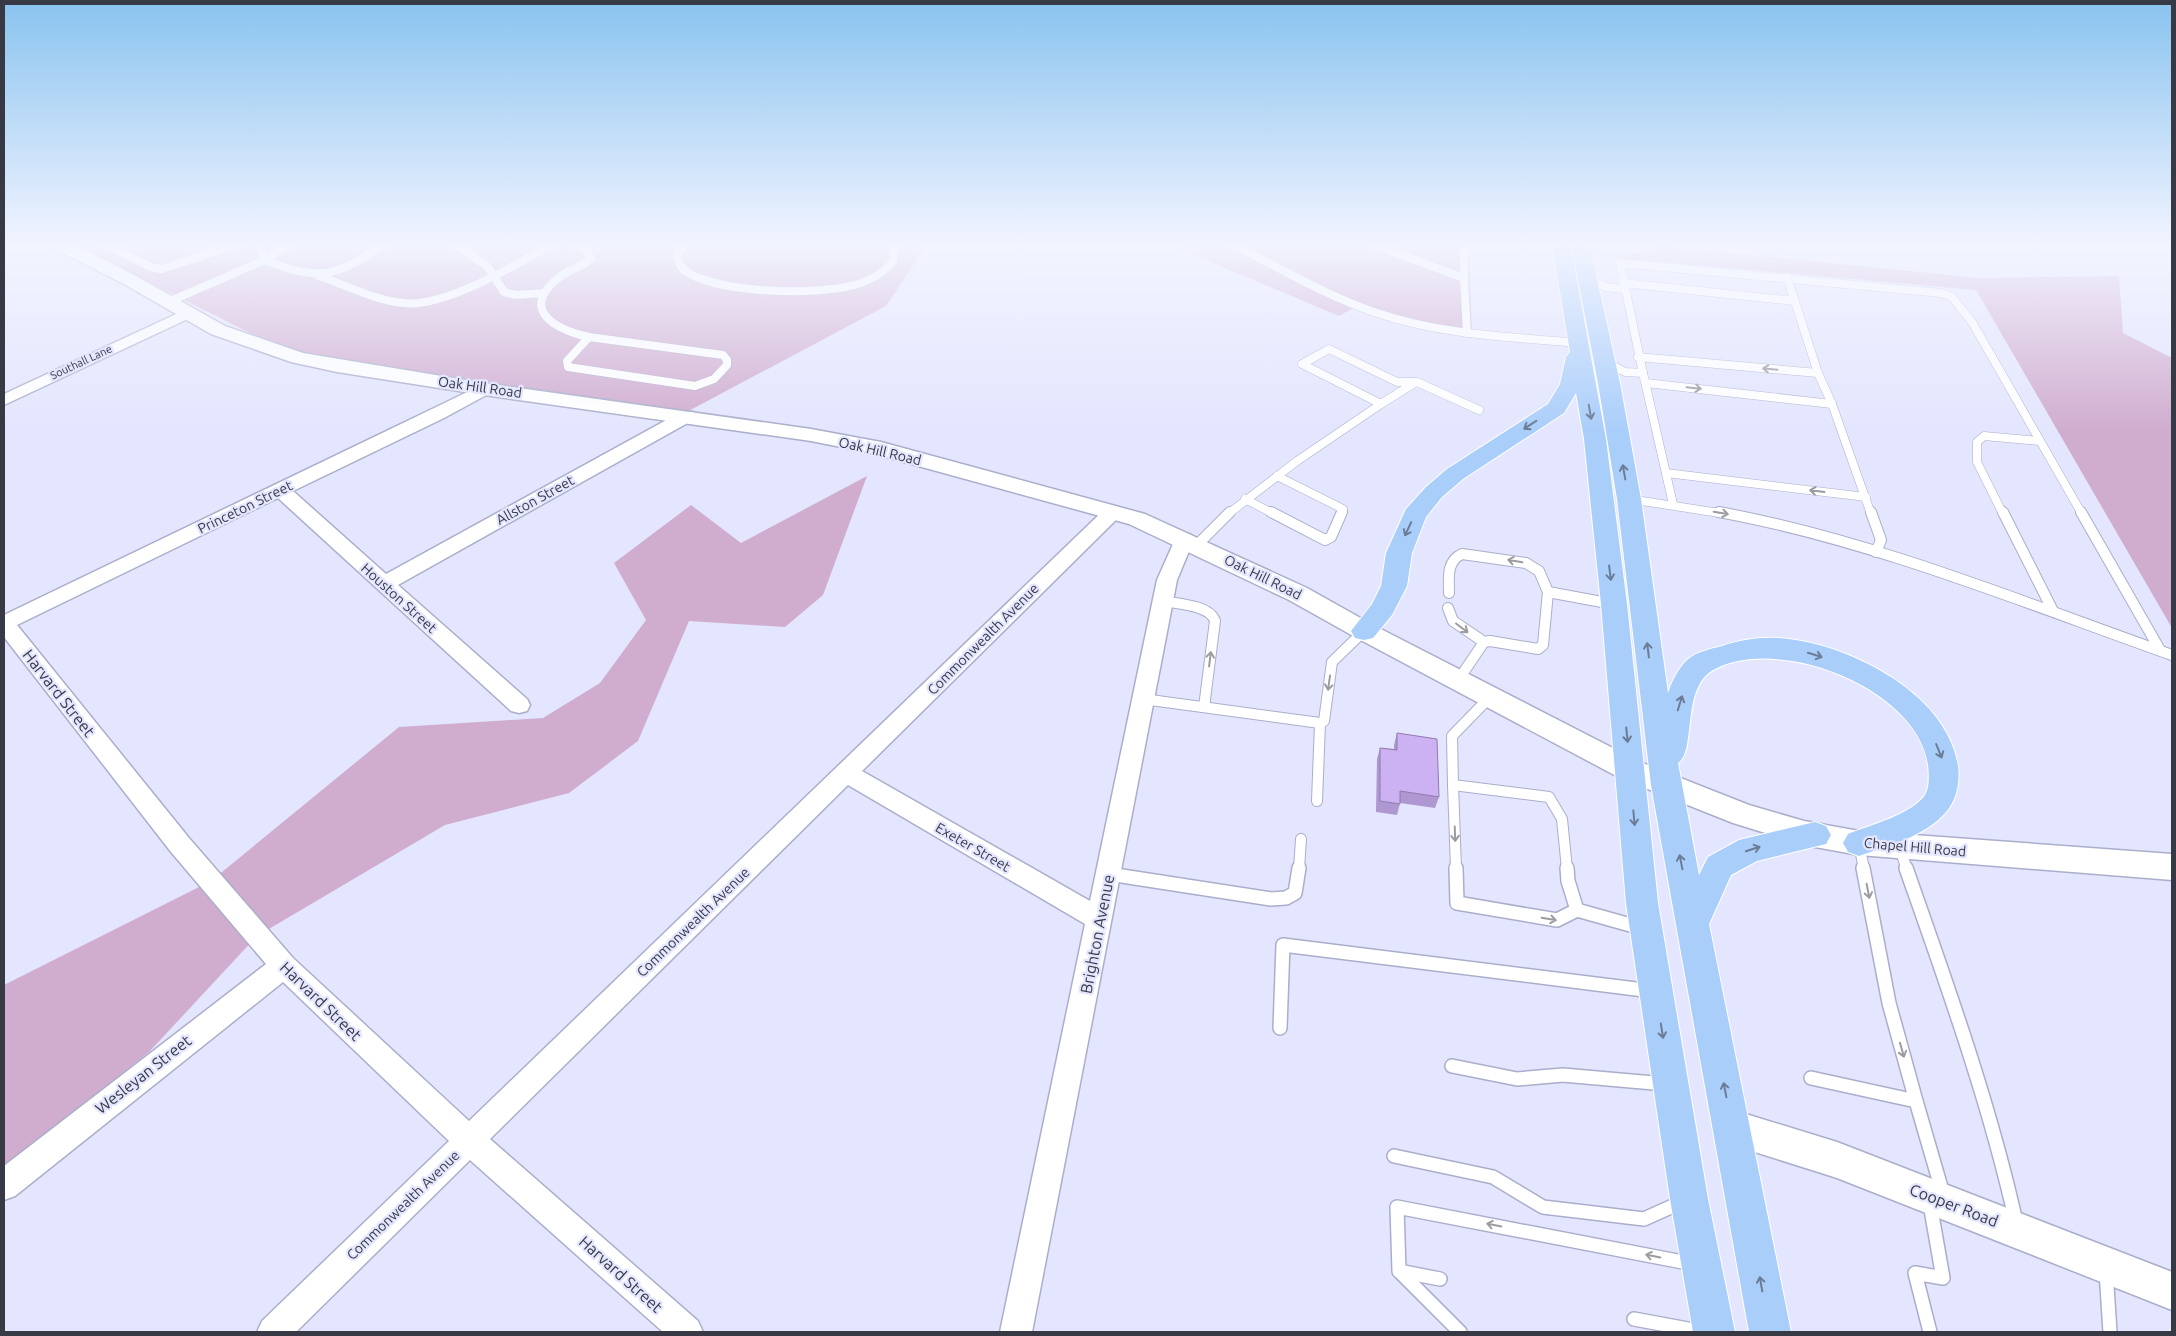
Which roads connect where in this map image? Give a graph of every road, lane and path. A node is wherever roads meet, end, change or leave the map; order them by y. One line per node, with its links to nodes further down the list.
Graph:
1 (173, 305): 10 (street, Oak Hill Road)
2 (540, 305): 12 (lane)
3 (1357, 305): 11 (lane)
4 (1465, 305): 11 (lane)
5 (1572, 305): 13 (highway)
6 (1597, 305): 17 (highway)
7 (1628, 305): 14 (lane)
8 (1796, 305): 16 (lane)
9 (1959, 305): 26 (lane)
10 (186, 314): 20 (street, Oak Hill Road); 21 (street, Southall Lane)
11 (1467, 333): 13 (lane)
12 (589, 337): 12 (lane)
13 (1578, 343): 41 (highway, one-way to 41); 45 (highway, one-way to 45)
14 (1638, 357): 15 (lane); 16 (lane, one-way to 14)
15 (1643, 373): 17 (lane); 19 (lane)
16 (1818, 374): 23 (lane)
17 (1617, 377): 32 (highway, one-way to 17)
18 (1417, 382): 22 (lane); 22 (lane); 24 (lane)
19 (1646, 382): 23 (lane, one-way to 23); 27 (lane)
20 (484, 388): 25 (street, Oak Hill Road); 29 (street, Princeton Street)
21 (4, 400)
22 (1381, 404): 28 (lane)
23 (1832, 404): 30 (lane)
24 (1479, 410)
25 (687, 416): 34 (street, Oak Hill Road); 37 (street, Allston Street)
26 (2040, 441): 43 (lane); 47 (lane)
27 (1666, 473): 30 (lane, one-way to 27); 33 (lane)
28 (1277, 476): 31 (lane); 31 (lane)
29 (280, 490): 37 (street, Houston Street); 44 (street, Princeton Street)
30 (1866, 497): 36 (lane)
31 (1245, 499): 35 (lane)
32 (1629, 499): 33 (lane); 58 (highway, one-way to 32)
33 (1673, 504): 36 (lane, one-way to 36)
34 (1113, 512): 35 (street, Oak Hill Road); 56 (street, Commonwealth Avenue)
35 (1190, 542): 40 (street, Brighton Avenue); 45 (street, Oak Hill Road)
36 (1876, 552): 43 (lane)
37 (383, 584): 52 (street, Houston Street)
38 (1548, 592): 39 (lane, one-way to 39); 41 (lane); 46 (lane)
39 (1449, 593)
40 (1163, 602): 51 (street, Brighton Avenue); 53 (lane, one-way to 40)
41 (1614, 604): 55 (highway, one-way to 55)
42 (1448, 608): 46 (lane, one-way to 46)
43 (2053, 611): 47 (lane)
44 (4, 623): 70 (street, Harvard Street)
45 (1364, 631): 49 (street, Oak Hill Road); 54 (lane, one-way to 54)
46 (1484, 642): 49 (lane)
47 (2160, 650): 48 (lane)
48 (2172, 655)
49 (1459, 678): 50 (street, Oak Hill Road)
50 (1491, 696): 55 (street, Oak Hill Road); 57 (lane)
51 (1143, 699): 53 (lane); 65 (street, Brighton Avenue)
52 (519, 705)
53 (1204, 707): 54 (lane)
54 (1320, 723): 59 (lane)
55 (1630, 770): 58 (street, Oak Hill Road); 69 (highway, one-way to 69)
56 (846, 773): 67 (street, Exeter Street); 78 (street, Commonwealth Avenue)
57 (1453, 785): 66 (lane); 66 (lane, one-way to 66)
58 (1666, 785): 60 (street, Chapel Hill Road); 62 (highway, one-way to 62); 68 (highway, one-way to 58)
59 (1317, 801)
60 (1815, 835): 62 (street, Chapel Hill Road); 68 (highway, one-way to 60)
61 (1301, 839): 65 (lane)
62 (1859, 843): 63 (street, Chapel Hill Road); 76 (lane, one-way to 76)
63 (1899, 846): 64 (street, Chapel Hill Road); 83 (lane)
64 (2172, 867)
65 (1109, 874): 67 (street, Brighton Avenue)
66 (1577, 910): 69 (lane)
67 (1100, 920): 93 (street, Brighton Avenue)
68 (1692, 924): 77 (highway, one-way to 68)
69 (1646, 929): 71 (highway)
70 (284, 966): 78 (street, Harvard Street); 80 (street, Wesleyan Street)
71 (1656, 992): 72 (lane); 75 (highway, one-way to 75)
72 (1280, 1028)
73 (1452, 1066): 75 (lane)
74 (1811, 1078): 76 (lane)
75 (1671, 1085): 81 (highway)
76 (1916, 1101): 82 (lane)
77 (1732, 1128): 82 (street, Cooper Road); 97 (highway, one-way to 77)
78 (469, 1140): 91 (street, Commonwealth Avenue); 92 (street, Harvard Street)
79 (1394, 1156): 81 (lane)
80 (4, 1185)
81 (1690, 1198): 84 (highway)
82 (1937, 1199): 83 (street, Cooper Road); 98 (lane)
83 (2018, 1230): 85 (street, Cooper Road)
84 (1701, 1265): 86 (lane, one-way to 86); 96 (highway)
85 (2106, 1265): 88 (street, Cooper Road); 99 (lane)
86 (1400, 1271): 87 (lane); 94 (lane)
87 (1440, 1279)
88 (2172, 1291)
89 (1634, 1319): 90 (lane)
90 (1668, 1329): 95 (lane)
91 (273, 1332)
92 (687, 1332)
93 (1016, 1332)
94 (1460, 1332)
95 (1704, 1332)
96 (1714, 1332)
97 (1770, 1332)
98 (1930, 1332)
99 (2110, 1332)

